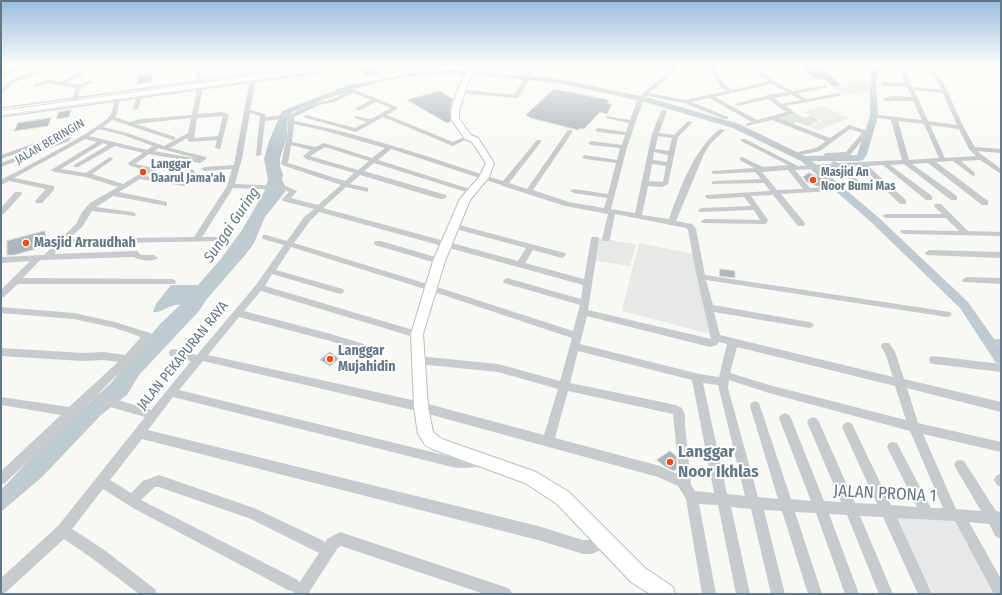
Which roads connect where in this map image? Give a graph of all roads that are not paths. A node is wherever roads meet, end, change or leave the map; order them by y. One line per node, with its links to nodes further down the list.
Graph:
1 (468, 92): 66 (main road)
2 (946, 92): 58 (street)
3 (78, 93): 27 (street)
4 (135, 93): 27 (highway)
5 (157, 93): 19 (highway)
6 (198, 93): 40 (street)
7 (250, 93): 36 (street)
8 (350, 93): 45 (street)
9 (354, 93): 28 (street)
10 (464, 93): 66 (main road)
11 (475, 93): 22 (street)
12 (518, 93): 22 (street)
13 (648, 93): 24 (street)
14 (723, 93): 20 (street)
15 (787, 93): 23 (street)
16 (791, 93): 29 (street)
17 (913, 93): 26 (street)
18 (838, 95): 29 (street)
19 (139, 96): 21 (highway); 34 (street)
20 (709, 96): 30 (street); 54 (street)
21 (117, 97): 27 (highway); 44 (street)
22 (516, 97): 32 (street)
23 (768, 97): 31 (street); 33 (street)
24 (642, 98): 30 (street); 52 (street)
25 (885, 99): 26 (street)
26 (916, 99): 55 (street)
27 (76, 100): 38 (highway)
28 (376, 100): 35 (street); 39 (street)
29 (806, 101): 33 (street)
30 (685, 102): 46 (street)
31 (738, 104)
32 (512, 105)
33 (783, 105): 47 (street)
34 (135, 109)
35 (358, 109)
36 (247, 111): 49 (street); 111 (street)
37 (664, 111): 65 (street)
38 (1, 112)
39 (382, 116): 51 (street); 66 (street)
40 (194, 117): 56 (street); 63 (street); 70 (street)
41 (306, 117): 51 (street)
42 (357, 117): 51 (street)
43 (608, 117): 52 (street)
44 (112, 118): 56 (street); 59 (street, JALAN BERINGIN)
45 (288, 118): 49 (street); 75 (street); 79 (street)
46 (726, 118)
47 (773, 118): 54 (street); 72 (street)
48 (879, 118): 50 (street)
49 (263, 119): 90 (street)
50 (894, 119): 55 (street); 104 (street)
51 (371, 122)
52 (632, 122): 64 (street)
53 (690, 122): 67 (street)
54 (756, 122): 57 (street)
55 (925, 123): 58 (street); 99 (street)
56 (129, 124): 69 (street)
57 (748, 125)
58 (961, 126): 83 (street)
59 (98, 127): 68 (street, JALAN BERINGIN); 78 (street)
60 (598, 130): 64 (street)
61 (722, 130): 165 (street)
62 (570, 131): 139 (street)
63 (191, 134): 70 (street); 78 (street)
64 (628, 134): 80 (street)
65 (655, 134): 67 (street); 84 (street)
66 (472, 137): 122 (main road)
67 (675, 137): 89 (street)
68 (78, 138): 73 (street); 91 (street); 102 (street); 123 (street, JALAN BERINGIN)
69 (173, 138)
70 (221, 138): 81 (street)
71 (742, 140): 112 (street)
72 (830, 140): 85 (street); 93 (street)
73 (103, 141): 77 (street); 120 (street)
74 (539, 141): 129 (street)
75 (289, 143): 82 (street); 128 (street)
76 (591, 143): 80 (street)
77 (114, 144): 87 (street); 109 (street)
78 (161, 147): 87 (street); 87 (street)
79 (390, 147): 100 (street, JALAN PEKAPURAN RAYA); 122 (street)
80 (624, 147): 103 (street)
81 (218, 148)
82 (316, 149): 100 (street); 116 (street)
83 (972, 149): 86 (street); 94 (street)
84 (652, 150): 89 (street); 101 (street)
85 (818, 150): 88 (street); 93 (street)
86 (1001, 151)
87 (147, 152): 121 (street)
88 (800, 153)
89 (672, 154): 108 (street)
90 (258, 156)
91 (1, 157): 102 (street)
92 (586, 157): 103 (street)
93 (829, 158): 110 (street)
94 (980, 158): 97 (street); 118 (street)
95 (110, 159): 120 (street)
96 (742, 159): 114 (street)
97 (954, 159): 99 (street); 119 (street)
98 (930, 160): 99 (street); 104 (street); 151 (street)
99 (943, 160)
100 (372, 161): 116 (street, JALAN PEKAPURAN RAYA); 124 (street)
101 (649, 161): 108 (street); 126 (street)
102 (10, 162): 107 (street)
103 (620, 162): 145 (street)
104 (906, 162): 105 (street); 148 (street)
105 (884, 163): 106 (street); 147 (street)
106 (862, 164): 110 (street); 150 (street)
107 (1, 165)
108 (670, 165): 126 (street)
109 (76, 166)
110 (837, 166): 112 (street); 132 (street)
111 (236, 167): 113 (street); 131 (street)
112 (792, 167): 114 (street); 137 (street)
113 (204, 169)
114 (758, 169): 117 (street); 125 (street)
115 (192, 171): 121 (street)
116 (359, 172): 128 (street, JALAN PEKAPURAN RAYA); 138 (street)
117 (714, 172)
118 (1001, 172)
119 (973, 174)
120 (87, 175): 130 (street)
121 (139, 177): 130 (street)
122 (484, 178): 129 (street); 135 (main road)
123 (4, 181): 149 (street)
124 (439, 181): 135 (street); 138 (street)
125 (765, 181): 127 (street); 141 (street)
126 (644, 183): 163 (street)
127 (714, 183)
128 (346, 184): 134 (street); 155 (street, JALAN PEKAPURAN RAYA)
129 (504, 185): 139 (street)
130 (122, 186): 140 (street)
131 (231, 186): 155 (street); 172 (street)
132 (861, 186)
133 (831, 189): 137 (street)
134 (366, 190)
135 (472, 191): 167 (main road)
136 (574, 191): 145 (street)
137 (809, 191): 141 (street)
138 (428, 192): 144 (street)
139 (528, 192): 159 (street)
140 (112, 193): 152 (street); 154 (street)
141 (775, 193): 143 (street); 166 (street)
142 (18, 194): 158 (street)
143 (746, 194): 146 (street); 156 (street)
144 (443, 196)
145 (612, 196): 159 (street)
146 (709, 197)
147 (929, 198)
148 (954, 198)
149 (39, 200)
150 (903, 202)
151 (985, 203)
152 (164, 204)
153 (938, 206): 162 (street)
154 (90, 208): 160 (street); 176 (street)
155 (318, 208): 177 (street, JALAN PEKAPURAN RAYA); 179 (street)
156 (755, 208): 157 (street); 164 (street)
157 (702, 210)
158 (1, 212)
159 (609, 212): 163 (street); 175 (street)
160 (132, 214)
161 (886, 216): 162 (street)
162 (949, 216): 169 (street)
163 (638, 217): 165 (street)
164 (705, 221)
165 (672, 222): 190 (street)
166 (801, 224)
167 (455, 226): 179 (main road); 180 (street)
168 (904, 232): 169 (street)
169 (967, 234): 170 (street)
170 (1001, 234)
171 (266, 237): 177 (street)
172 (197, 239): 173 (street); 176 (street)
173 (219, 239)
174 (595, 239): 196 (street)
175 (606, 239)
176 (62, 242): 184 (street)
177 (290, 243): 189 (street, JALAN PEKAPURAN RAYA); 198 (street)
178 (378, 243): 187 (street)
179 (447, 244): 187 (main road); 188 (street)
180 (531, 246): 182 (street); 188 (street)
181 (929, 253): 183 (street)
182 (562, 255)
183 (1001, 255)
184 (41, 258): 185 (street); 186 (street); 192 (street)
185 (154, 258)
186 (1, 260)
187 (439, 261): 198 (main road)
188 (520, 264): 196 (street)
189 (270, 271): 197 (street, JALAN PEKAPURAN RAYA); 199 (street)
190 (702, 277): 202 (street); 205 (street)
191 (966, 280): 194 (street)
192 (16, 281): 195 (street); 200 (street)
193 (507, 281): 201 (street)
194 (1001, 281)
195 (172, 282)
196 (588, 283): 201 (street)
197 (259, 287): 204 (street, JALAN PEKAPURAN RAYA); 207 (street)
198 (431, 288): 207 (main road); 208 (street)
199 (340, 291)
200 (1, 295)
201 (584, 308): 208 (street); 209 (street)
202 (710, 308): 206 (street); 209 (street)
203 (1, 310): 217 (street)
204 (237, 313): 213 (street); 216 (street, JALAN PEKAPURAN RAYA)
205 (947, 314)
206 (809, 325)
207 (417, 334): 218 (main road)
208 (577, 336): 212 (street)
209 (716, 338): 210 (street)
210 (733, 342): 222 (street); 223 (street)
211 (886, 346): 223 (street)
212 (575, 347): 221 (street); 224 (street)
213 (372, 351)
214 (1, 352): 217 (street)
215 (174, 353): 216 (street)
216 (200, 358): 225 (street, JALAN PEKAPURAN RAYA); 229 (street)
217 (126, 359): 226 (street)
218 (418, 360): 224 (street); 229 (main road)
219 (934, 360): 220 (street)
220 (1001, 368)
221 (699, 378): 222 (street); 246 (street)
222 (724, 378): 236 (street); 248 (street)
223 (899, 383): 230 (street); 236 (street)
224 (564, 386): 238 (street); 245 (street)
225 (171, 392): 232 (street, JALAN PEKAPURAN RAYA); 241 (street)
226 (95, 397): 231 (street); 232 (street)
227 (1, 401): 231 (street)
228 (755, 406): 249 (street)
229 (421, 407): 238 (street); 241 (main road)
230 (1001, 407)
231 (71, 412): 243 (street)
232 (154, 415): 237 (street, JALAN PEKAPURAN RAYA)
233 (785, 418): 250 (street)
234 (813, 422): 251 (street)
235 (848, 426): 252 (street)
236 (914, 427): 240 (street); 254 (street)
237 (139, 433): 244 (street, JALAN PEKAPURAN RAYA); 258 (street)
238 (548, 441): 245 (street)
239 (893, 447): 253 (street)
240 (1001, 447)
241 (481, 460): 258 (main road)
242 (960, 465): 255 (street)
243 (1, 479)
244 (102, 482): 247 (street); 256 (street, JALAN PEKAPURAN RAYA)
245 (689, 491): 246 (street, JALAN PRONA 1); 266 (street)
246 (722, 500): 248 (street, JALAN PRONA 1); 267 (street)
247 (132, 501): 259 (street); 261 (street)
248 (758, 503): 249 (street, JALAN PRONA 1); 268 (street)
249 (787, 505): 250 (street, JALAN PRONA 1); 269 (street)
250 (820, 507): 251 (street, JALAN PRONA 1); 270 (street)
251 (851, 509): 252 (street, JALAN PRONA 1); 271 (street)
252 (887, 511): 253 (street, JALAN PRONA 1); 272 (street)
253 (927, 513): 254 (street, JALAN PRONA 1)
254 (955, 515): 255 (street, JALAN PRONA 1); 262 (street)
255 (997, 518): 257 (street)
256 (63, 532): 260 (street, JALAN PEKAPURAN RAYA); 263 (street)
257 (1001, 532)
258 (605, 542): 265 (main road)
259 (319, 546)
260 (1, 587)
261 (296, 590): 264 (street)
262 (1001, 593)
263 (150, 594)
264 (505, 594)
265 (666, 594)
266 (709, 594)
267 (743, 594)
268 (778, 594)
269 (815, 594)
270 (852, 594)
271 (886, 594)
272 (925, 594)

